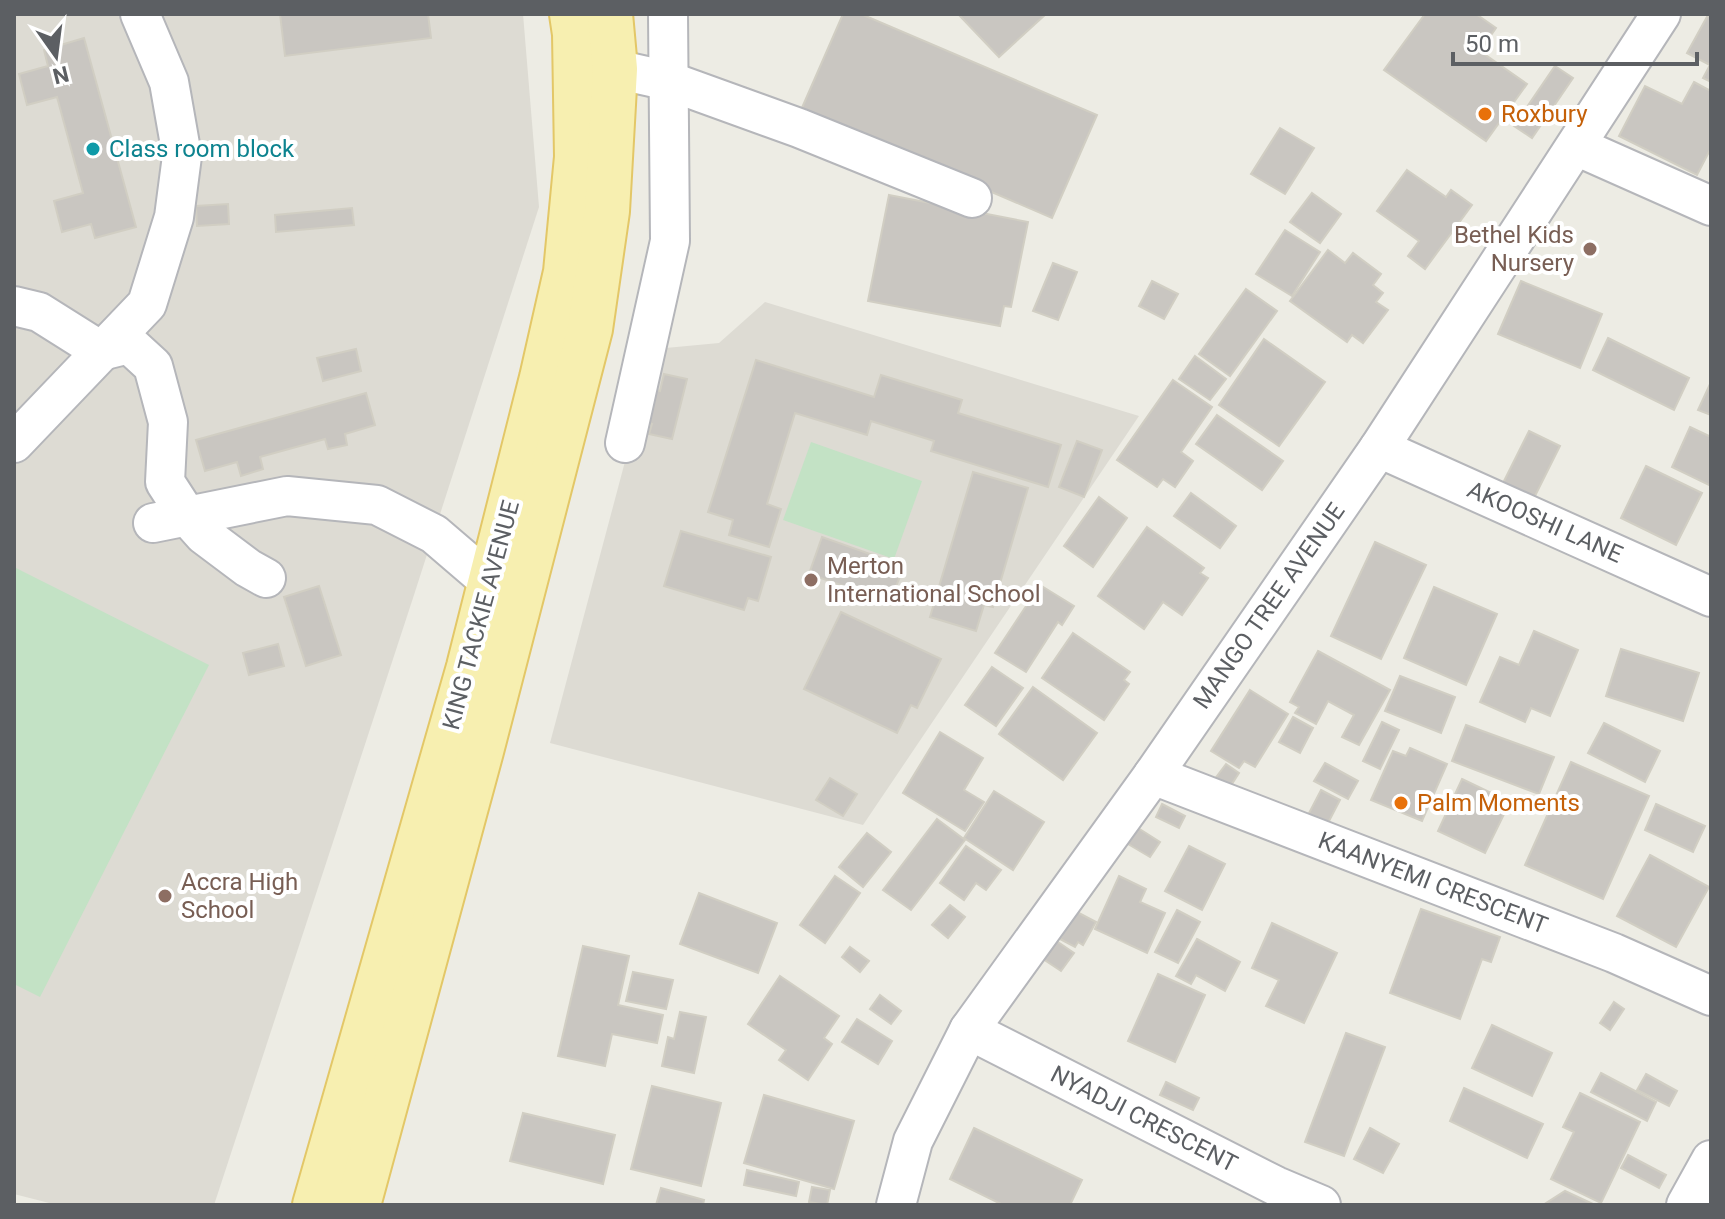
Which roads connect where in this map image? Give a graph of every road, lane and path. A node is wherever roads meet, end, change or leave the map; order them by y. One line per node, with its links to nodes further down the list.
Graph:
1 (140, 14): 12 (street)
2 (572, 14): 18 (main road, KING TACKIE AVENUE)
3 (610, 14): 6 (main road, KING TACKIE AVENUE)
4 (668, 14): 7 (street)
5 (1661, 14): 8 (street, MANGO TREE AVENUE)
6 (615, 69): 7 (street); 25 (main road, KING TACKIE AVENUE)
7 (669, 81): 9 (street); 14 (street)
8 (1576, 146): 10 (street); 15 (street, MANGO TREE AVENUE)
9 (972, 198)
10 (1711, 206)
11 (14, 306): 12 (street)
12 (101, 351): 13 (street); 16 (street)
13 (14, 443)
14 (625, 443)
15 (1379, 448): 19 (street, AKOOSHI LANE); 20 (street, MANGO TREE AVENUE)
16 (170, 519): 17 (street); 18 (street)
17 (266, 578)
18 (490, 582): 26 (main road, KING TACKIE AVENUE)
19 (1711, 597)
20 (1153, 775): 21 (street, KAANYEMI CRESCENT); 22 (street, MANGO TREE AVENUE)
21 (1711, 996)
22 (969, 1030): 24 (street, NYADJI CRESCENT); 27 (street, MANGO TREE AVENUE)
23 (1711, 1160): 29 (street)
24 (1273, 1196): 28 (street, NYADJI CRESCENT)
25 (368, 1200)
26 (315, 1205)
27 (896, 1205)
28 (1321, 1205)
29 (1686, 1205)

